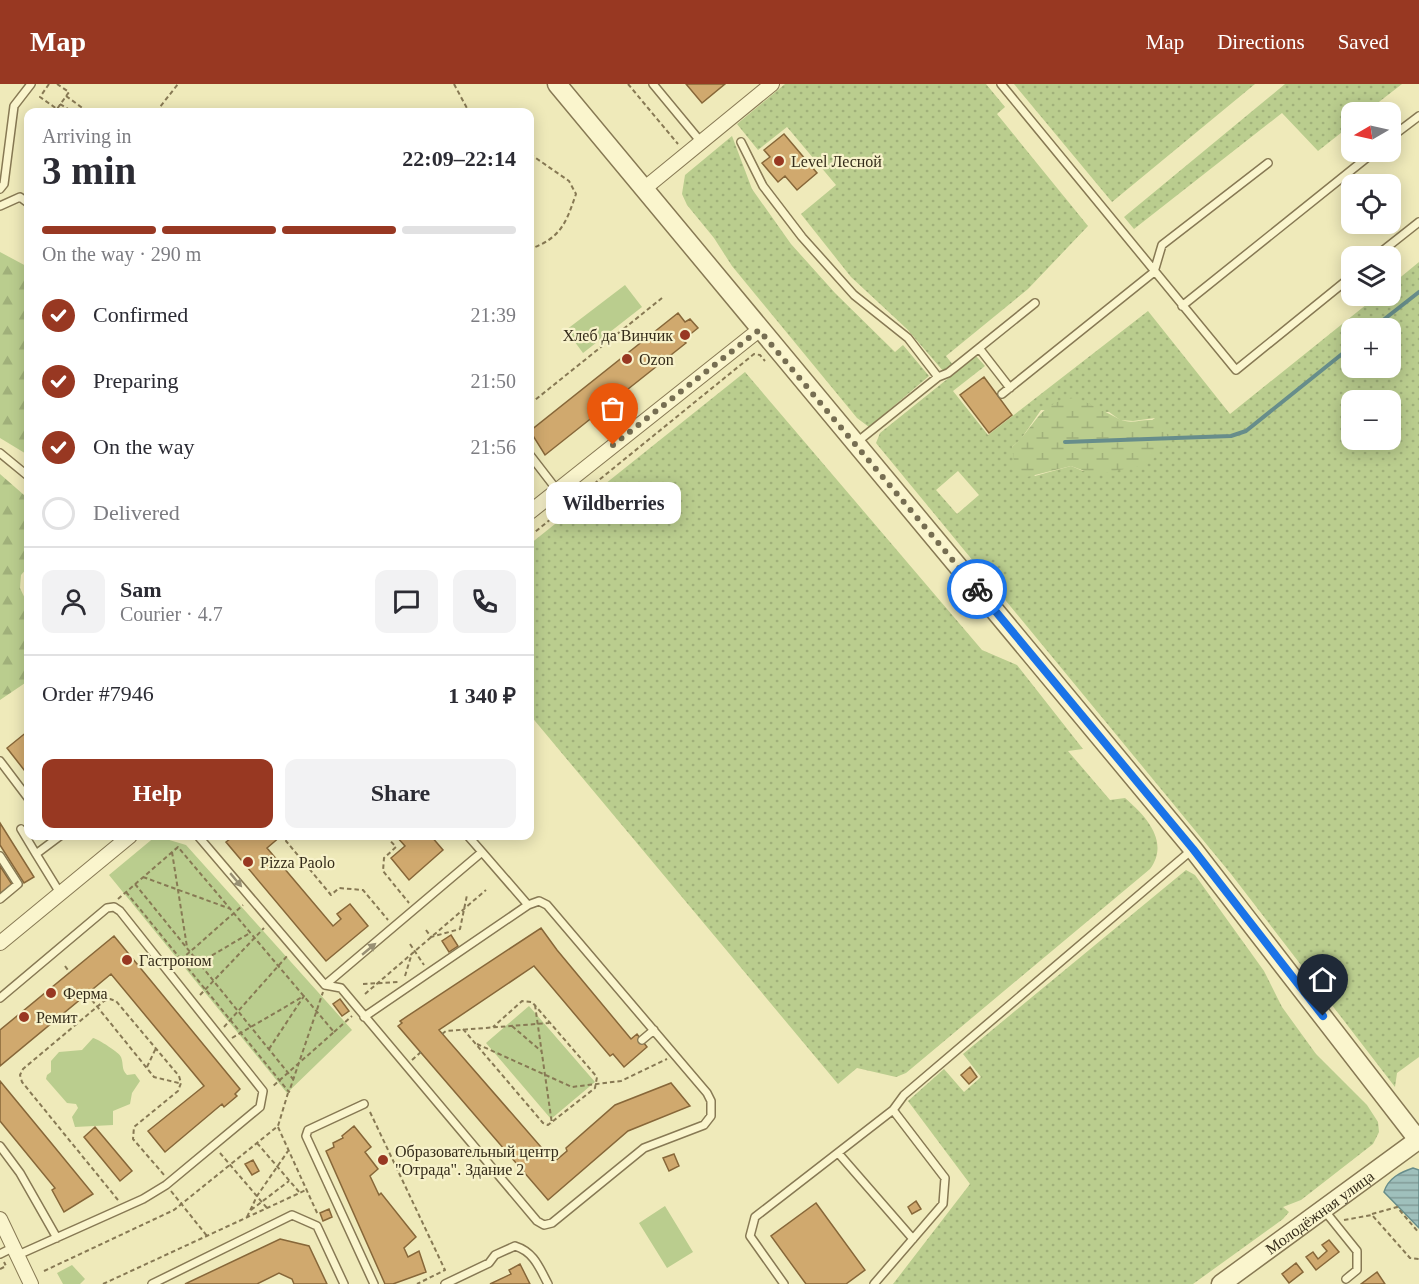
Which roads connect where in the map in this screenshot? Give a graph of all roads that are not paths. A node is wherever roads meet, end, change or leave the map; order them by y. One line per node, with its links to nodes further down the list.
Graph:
1 (31, 84): 13 (lane)
2 (557, 84): 12 (street)
3 (653, 84): 8 (lane)
4 (772, 84): 8 (street)
5 (1001, 84): 18 (lane)
6 (1419, 116): 7 (lane)
7 (1401, 130)
8 (701, 142): 12 (street)
9 (741, 142): 24 (lane)
10 (1362, 162): 21 (lane)
11 (1268, 163): 18 (lane)
12 (645, 188): 22 (street)
13 (0, 189)
14 (24, 200): 15 (lane)
15 (0, 206)
16 (1419, 222): 17 (lane)
17 (1389, 246)
18 (1154, 272): 21 (lane); 25 (lane)
19 (1341, 285): 21 (lane)
20 (1035, 303): 23 (lane)
21 (1182, 306)
22 (759, 330): 27 (street); 31 (street)
23 (979, 348): 24 (lane); 25 (lane)
24 (939, 377): 27 (lane)
25 (1010, 388): 26 (lane)
26 (1002, 394)
27 (855, 444): 42 (street)
28 (0, 453): 30 (lane)
29 (534, 460): 31 (lane)
30 (24, 473)
31 (557, 490): 32 (street)
32 (534, 509)
33 (0, 761): 34 (lane)
34 (24, 793)
35 (21, 829): 36 (lane)
36 (24, 834)
37 (28, 840): 44 (lane)
38 (54, 840): 44 (lane)
39 (125, 840): 46 (street)
40 (201, 840): 50 (lane, one-way to 50)
41 (472, 840): 43 (lane)
42 (1193, 849): 56 (lane); 57 (street)
43 (482, 852): 48 (lane); 50 (lane, one-way to 43)
44 (36, 854): 46 (lane)
45 (0, 856): 47 (lane)
46 (60, 893): 49 (street)
47 (0, 899)
48 (528, 905): 52 (lane); 53 (lane)
49 (0, 943)
50 (325, 986): 52 (lane)
51 (0, 998): 62 (lane)
52 (364, 1017): 53 (lane)
53 (654, 1030): 54 (lane)
54 (642, 1040)
55 (364, 1104): 70 (lane)
56 (892, 1110): 59 (lane); 63 (lane)
57 (1419, 1141): 60 (street, Молодёжная улица)
58 (0, 1146): 62 (lane)
59 (839, 1154): 63 (lane); 73 (lane)
60 (1329, 1216): 66 (lane); 75 (street, Молодёжная улица)
61 (0, 1219): 64 (street)
62 (57, 1238): 64 (lane)
63 (913, 1239): 74 (lane)
64 (16, 1251): 65 (lane); 67 (street)
65 (0, 1254)
66 (1346, 1279)
67 (31, 1284)
68 (152, 1284): 69 (lane)
69 (344, 1284)
70 (374, 1284)
71 (445, 1284): 72 (lane)
72 (548, 1284)
73 (784, 1284)
74 (874, 1284)
75 (1221, 1284)

